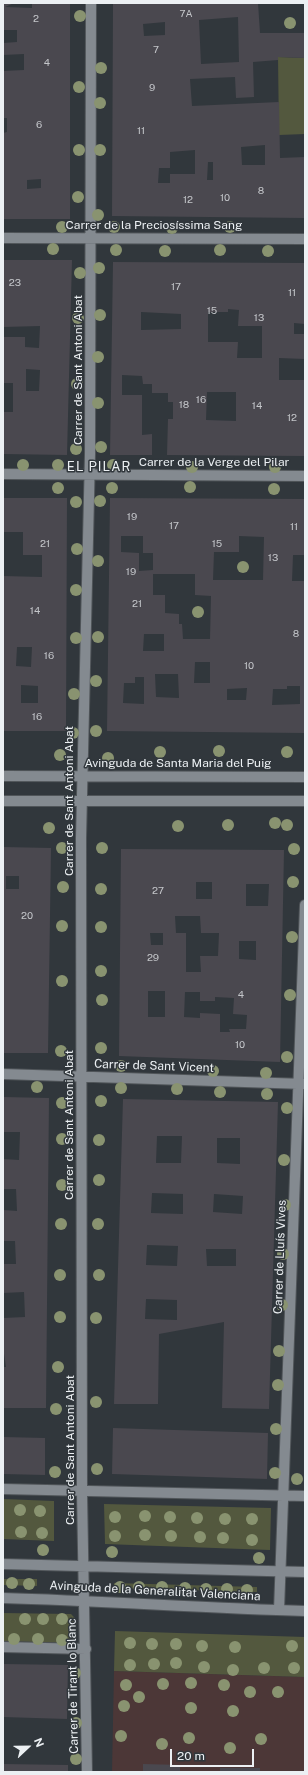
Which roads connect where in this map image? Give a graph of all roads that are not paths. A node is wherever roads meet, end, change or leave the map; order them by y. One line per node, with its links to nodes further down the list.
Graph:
1 (91, 3): 3 (street, Carrer de Sant Antoni Abat)
2 (3, 238): 3 (street, Carrer de la Preciosíssima Sang)
3 (90, 238): 4 (street, Carrer de la Preciosíssima Sang); 6 (street, Carrer de Sant Antoni Abat)
4 (305, 239)
5 (3, 474): 6 (street, Carrer de la Verge del Pilar)
6 (90, 474): 7 (street, Carrer de la Verge del Pilar); 8 (street, Carrer de Sant Antoni Abat)
7 (305, 476)
8 (82, 775): 9 (street, Avinguda de Santa Maria del Puig); 10 (street, Avinguda de Santa Maria del Puig); 12 (street, Carrer de Sant Antoni Abat)
9 (3, 776)
10 (305, 777)
11 (3, 801): 12 (street)
12 (81, 801): 13 (street); 16 (street, Carrer de Sant Antoni Abat)
13 (305, 801)
14 (305, 905): 17 (street, Carrer de Lluís Vives)
15 (3, 1074): 16 (street, Carrer de Sant Vicent)
16 (82, 1076): 17 (street, Carrer de Sant Vicent); 19 (street, Carrer de Sant Antoni Abat)
17 (302, 1084): 20 (street, Carrer de Lluís Vives)
18 (3, 1489): 19 (street)
19 (82, 1492): 20 (street); 23 (street, Carrer de Sant Antoni Abat)
20 (284, 1495): 21 (street); 24 (street, Carrer de Lluís Vives)
21 (305, 1496)
22 (3, 1564): 23 (street, Avinguda de la Generalitat Valenciana)
23 (84, 1566): 24 (street, Avinguda de la Generalitat Valenciana); 27 (street, Carrer de Sant Antoni Abat)
24 (280, 1571): 25 (street, Avinguda de la Generalitat Valenciana); 28 (street, Carrer de Lluís Vives)
25 (305, 1572)
26 (3, 1598): 27 (street, Avinguda de la Generalitat Valenciana)
27 (85, 1600): 28 (street, Avinguda de la Generalitat Valenciana); 31 (street, Carrer de Tirant lo Blanc)
28 (279, 1610): 29 (street, Avinguda de la Generalitat Valenciana)
29 (305, 1611)
30 (3, 1647): 31 (street)
31 (86, 1649): 32 (street, Carrer de Tirant lo Blanc)
32 (87, 1772)

